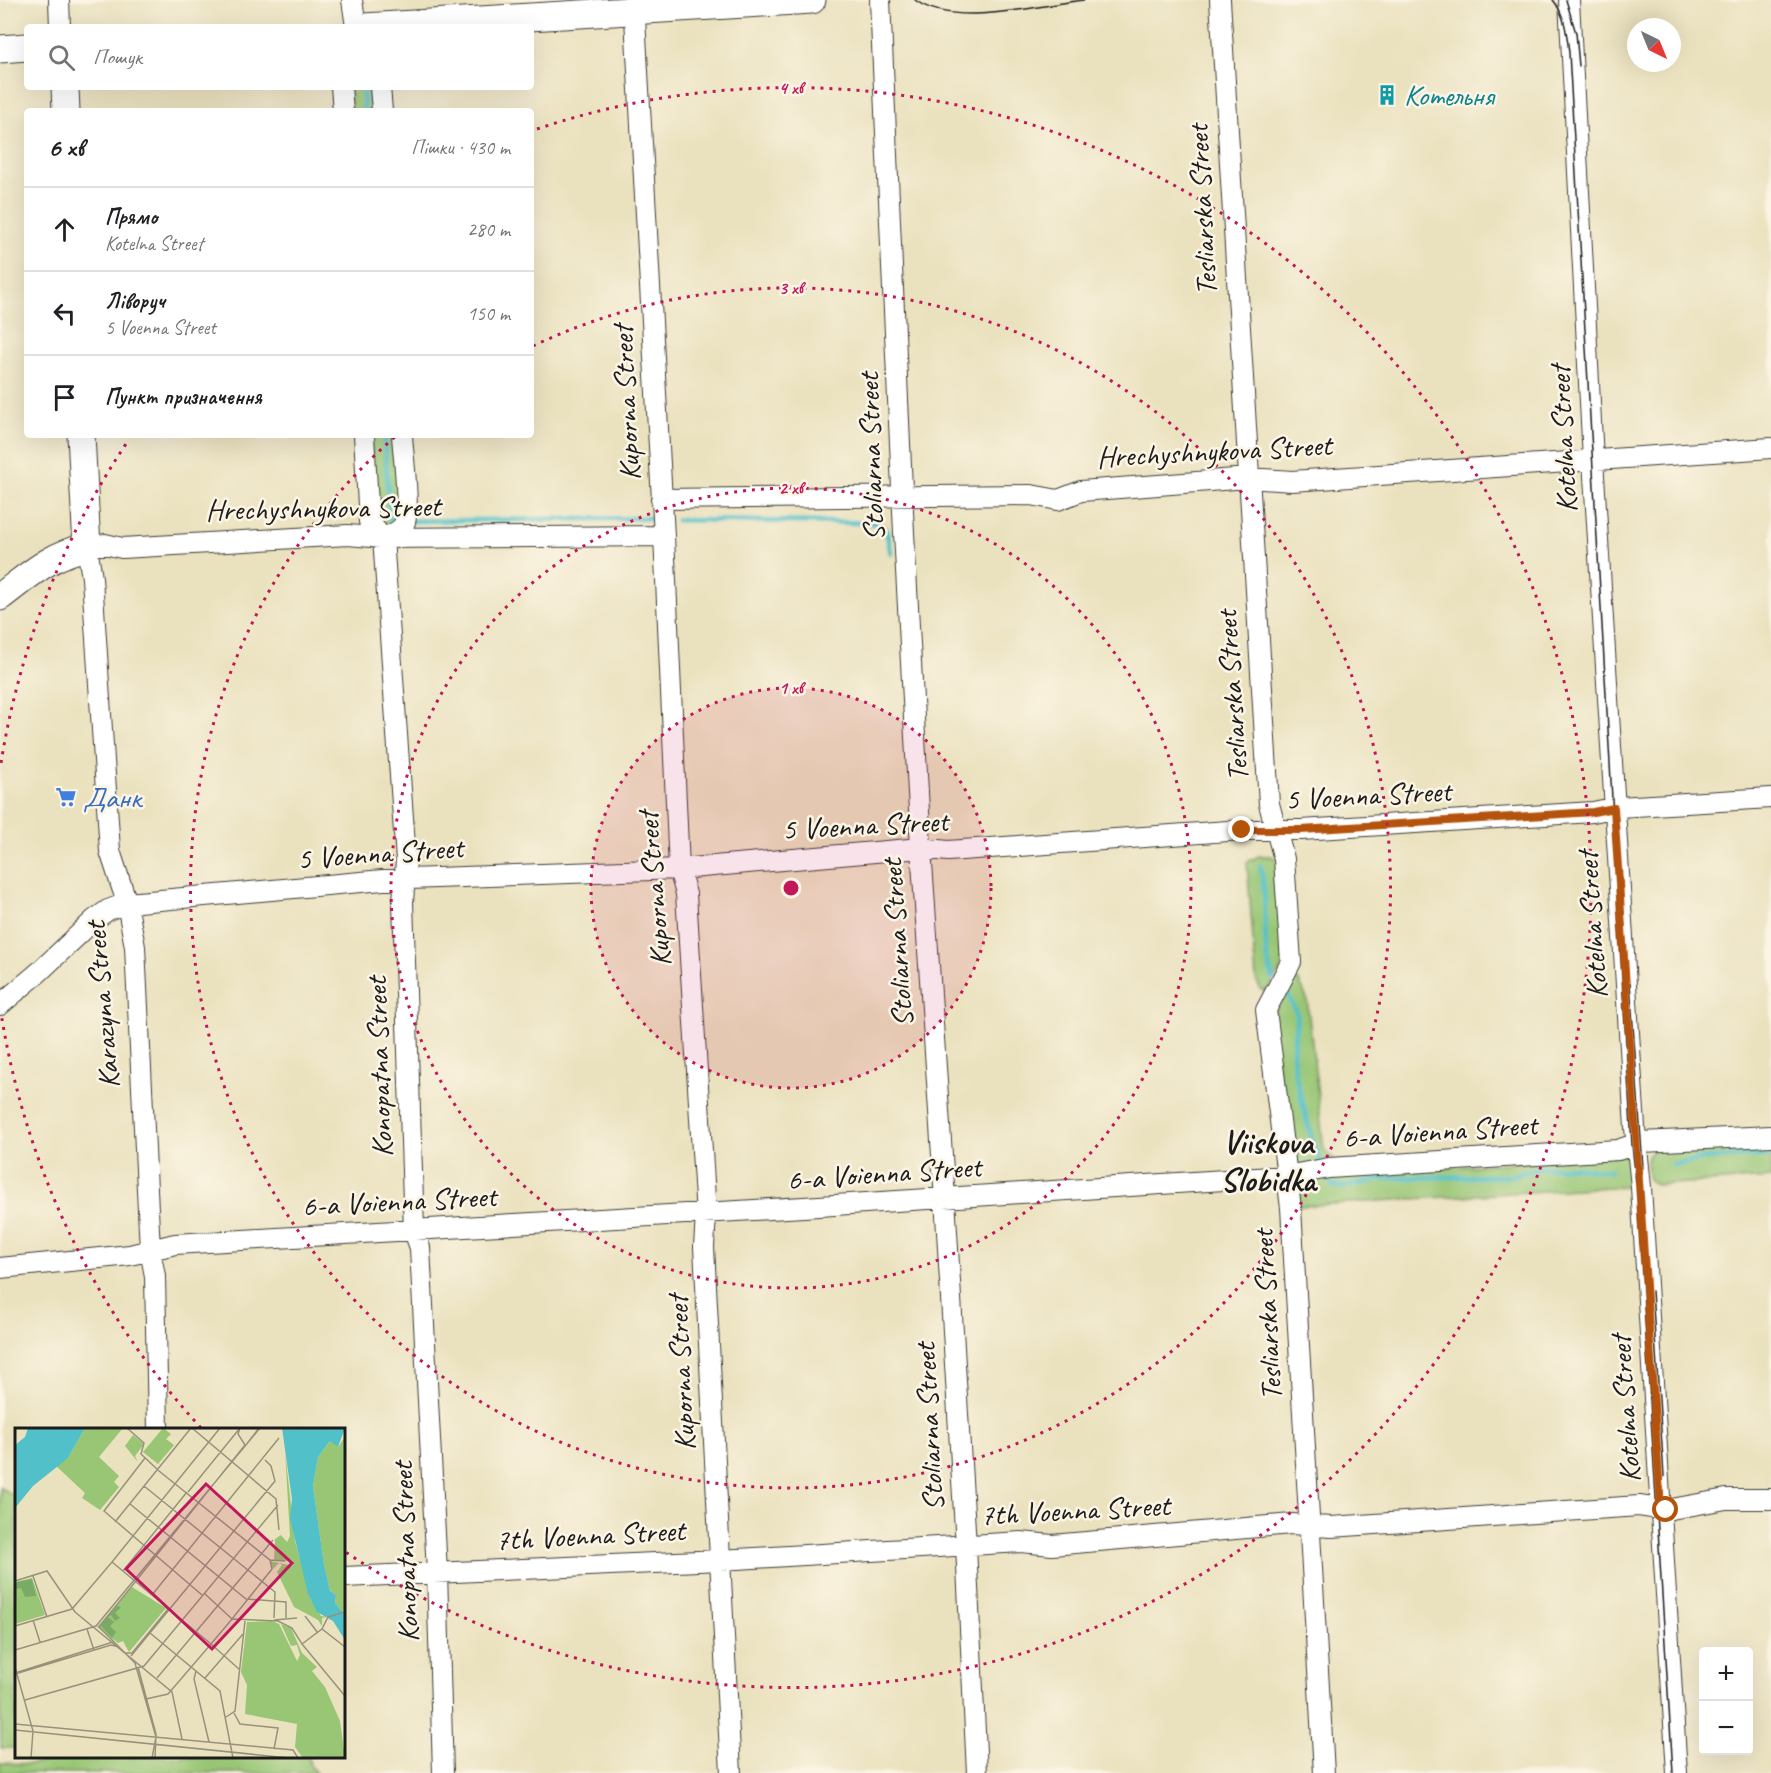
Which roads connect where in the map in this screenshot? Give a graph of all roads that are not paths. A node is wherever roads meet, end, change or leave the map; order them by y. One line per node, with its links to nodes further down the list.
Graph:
1 (59, 0): 8 (street)
2 (352, 0): 9 (street)
3 (812, 0): 7 (main road)
4 (880, 0): 25 (street, Stoliarna Street)
5 (1220, 0): 24 (street, Tesliarska Street)
6 (1569, 0): 23 (street, Kotelna Street)
7 (635, 5): 10 (main road); 26 (street, Kuporna Street)
8 (60, 24)
9 (356, 24)
10 (401, 24)
11 (24, 47): 12 (main road)
12 (0, 49)
13 (65, 90): 16 (main road)
14 (341, 90): 17 (street)
15 (380, 90): 18 (street)
16 (66, 108)
17 (343, 108)
18 (382, 108)
19 (81, 438): 29 (main road, Karazyna Street)
20 (364, 438): 28 (street, Konopatna Street)
21 (402, 438): 28 (street)
22 (1771, 448): 23 (street, Hrechyshnykova Street)
23 (1593, 459): 24 (street, Hrechyshnykova Street); 32 (street, Kotelna Street)
24 (1248, 478): 25 (street, Hrechyshnykova Street); 33 (street, Tesliarska Street)
25 (902, 496): 26 (street, Hrechyshnykova Street); 34 (street, Stoliarna Street)
26 (661, 499): 27 (street, Kuporna Street)
27 (664, 536): 28 (street, Hrechyshnykova Street); 35 (street, Kuporna Street)
28 (383, 538): 29 (street, Hrechyshnykova Street); 36 (street, Konopatna Street)
29 (87, 547): 30 (main road, Hrechyshnykova Street); 37 (street, Karazyna Street)
30 (0, 597)
31 (1771, 798): 32 (street, 5 Voenna Street)
32 (1614, 808): 33 (street, 5 Voenna Street); 40 (street, Kotelna Street)
33 (1275, 830): 34 (street, 5 Voenna Street); 41 (street, Tesliarska Street)
34 (921, 848): 35 (street, 5 Voenna Street); 42 (street, Stoliarna Street)
35 (679, 869): 36 (street, 5 Voenna Street); 43 (street, Kuporna Street)
36 (405, 879): 37 (street, 5 Voenna Street); 44 (street, Konopatna Street)
37 (127, 903): 38 (street, 5 Voenna Street); 45 (street, Karazyna Street)
38 (0, 1005)
39 (1771, 1136): 40 (street, 6-a Voienna Street)
40 (1636, 1143): 41 (street, 6-a Voienna Street); 49 (street, Kotelna Street)
41 (1286, 1176): 42 (street, 6-a Voienna Street); 50 (street, Tesliarska Street)
42 (945, 1199): 43 (street, 6-a Voienna Street); 51 (street, Stoliarna Street)
43 (706, 1215): 44 (street, 6-a Voienna Street); 52 (street, Kuporna Street)
44 (414, 1231): 45 (street, 6-a Voienna Street); 53 (street, Konopatna Street)
45 (150, 1250): 46 (street, 6-a Voienna Street); 47 (street, Karazyna Street)
46 (0, 1268)
47 (158, 1428)
48 (1771, 1499): 49 (street, 7th Voenna Street)
49 (1661, 1509): 50 (street, 7th Voenna Street); 59 (street, Kotelna Street)
50 (1309, 1524): 51 (street, 7th Voenna Street); 58 (street, Tesliarska Street)
51 (966, 1546): 52 (street, 7th Voenna Street); 57 (street, Stoliarna Street)
52 (720, 1560): 53 (street, 7th Voenna Street); 56 (street, Kuporna Street)
53 (437, 1572): 54 (street, 7th Voenna Street); 55 (street, Konopatna Street)
54 (345, 1577)
55 (443, 1773)
56 (730, 1773)
57 (977, 1773)
58 (1324, 1773)
59 (1677, 1773)

